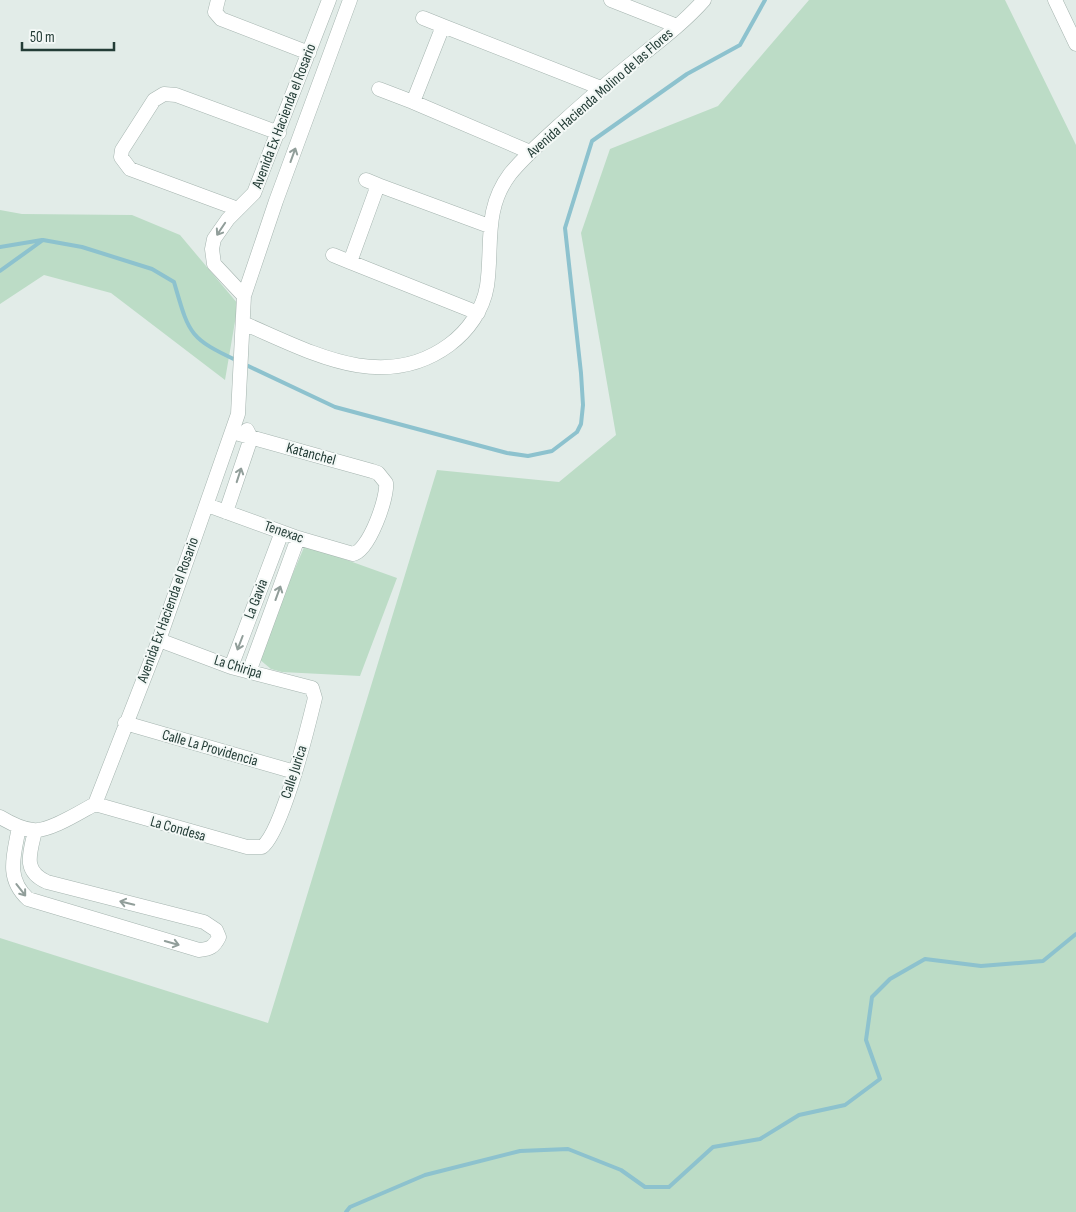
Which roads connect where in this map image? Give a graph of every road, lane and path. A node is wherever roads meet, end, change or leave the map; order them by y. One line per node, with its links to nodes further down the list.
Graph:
1 (218, 0): 11 (street)
2 (329, 0): 11 (street, Avenida Ex Hacienda el Rosario)
3 (350, 0): 21 (street, Avenida Ex Hacienda el Rosario, one-way to 3)
4 (611, 0): 9 (street)
5 (704, 0): 9 (street, Avenida Hacienda Molino de las Flores)
6 (1055, 0): 10 (street)
7 (423, 18): 8 (street)
8 (443, 26): 12 (street); 14 (street)
9 (678, 26): 12 (street, Avenida Hacienda Molino de las Flores)
10 (1074, 36)
11 (308, 53): 15 (street, Avenida Ex Hacienda el Rosario)
12 (601, 88): 16 (street, Avenida Hacienda Molino de las Flores)
13 (380, 89): 14 (street)
14 (413, 102): 16 (street)
15 (278, 133): 17 (street, Avenida Ex Hacienda el Rosario); 17 (street)
16 (530, 152): 18 (street, Avenida Hacienda Molino de las Flores)
17 (238, 209): 21 (street, Avenida Ex Hacienda el Rosario, one-way to 21)
18 (489, 226): 20 (street); 22 (street, Avenida Hacienda Molino de las Flores)
19 (333, 255): 20 (street)
20 (350, 262): 22 (street)
21 (244, 296): 23 (street, Avenida Ex Hacienda el Rosario)
22 (478, 312): 23 (street, Avenida Hacienda Molino de las Flores)
23 (243, 323): 24 (street, Avenida Ex Hacienda el Rosario)
24 (238, 414): 25 (street, Avenida Ex Hacienda el Rosario); 26 (street)
25 (232, 432): 26 (street, Katanchel); 27 (street, Avenida Ex Hacienda el Rosario)
26 (251, 438): 28 (street, one-way to 26); 31 (street, Katanchel)
27 (207, 505): 28 (street, Tenexac); 32 (street, Avenida Ex Hacienda el Rosario)
28 (226, 512): 29 (street, Tenexac)
29 (282, 532): 30 (street, Tenexac); 33 (street, La Gavia, one-way to 33)
30 (298, 538): 31 (street, Tenexac); 34 (street, La Gavia, one-way to 30)
31 (362, 551)
32 (159, 640): 33 (street, La Chiripa); 36 (street, Avenida Ex Hacienda el Rosario)
33 (231, 667): 34 (street, La Chiripa)
34 (249, 672): 35 (street, La Chiripa)
35 (315, 693): 37 (street, Calle Jurica)
36 (125, 723): 37 (street, Calle La Providencia); 38 (street, Avenida Ex Hacienda el Rosario)
37 (295, 772): 42 (street, Calle Jurica)
38 (95, 804): 41 (street); 42 (street, La Condesa)
39 (0, 817): 40 (street)
40 (19, 827): 41 (street); 44 (street)
41 (35, 831): 43 (street)
42 (262, 847)
43 (30, 864): 44 (street); 44 (street, one-way to 43)
44 (12, 869)

